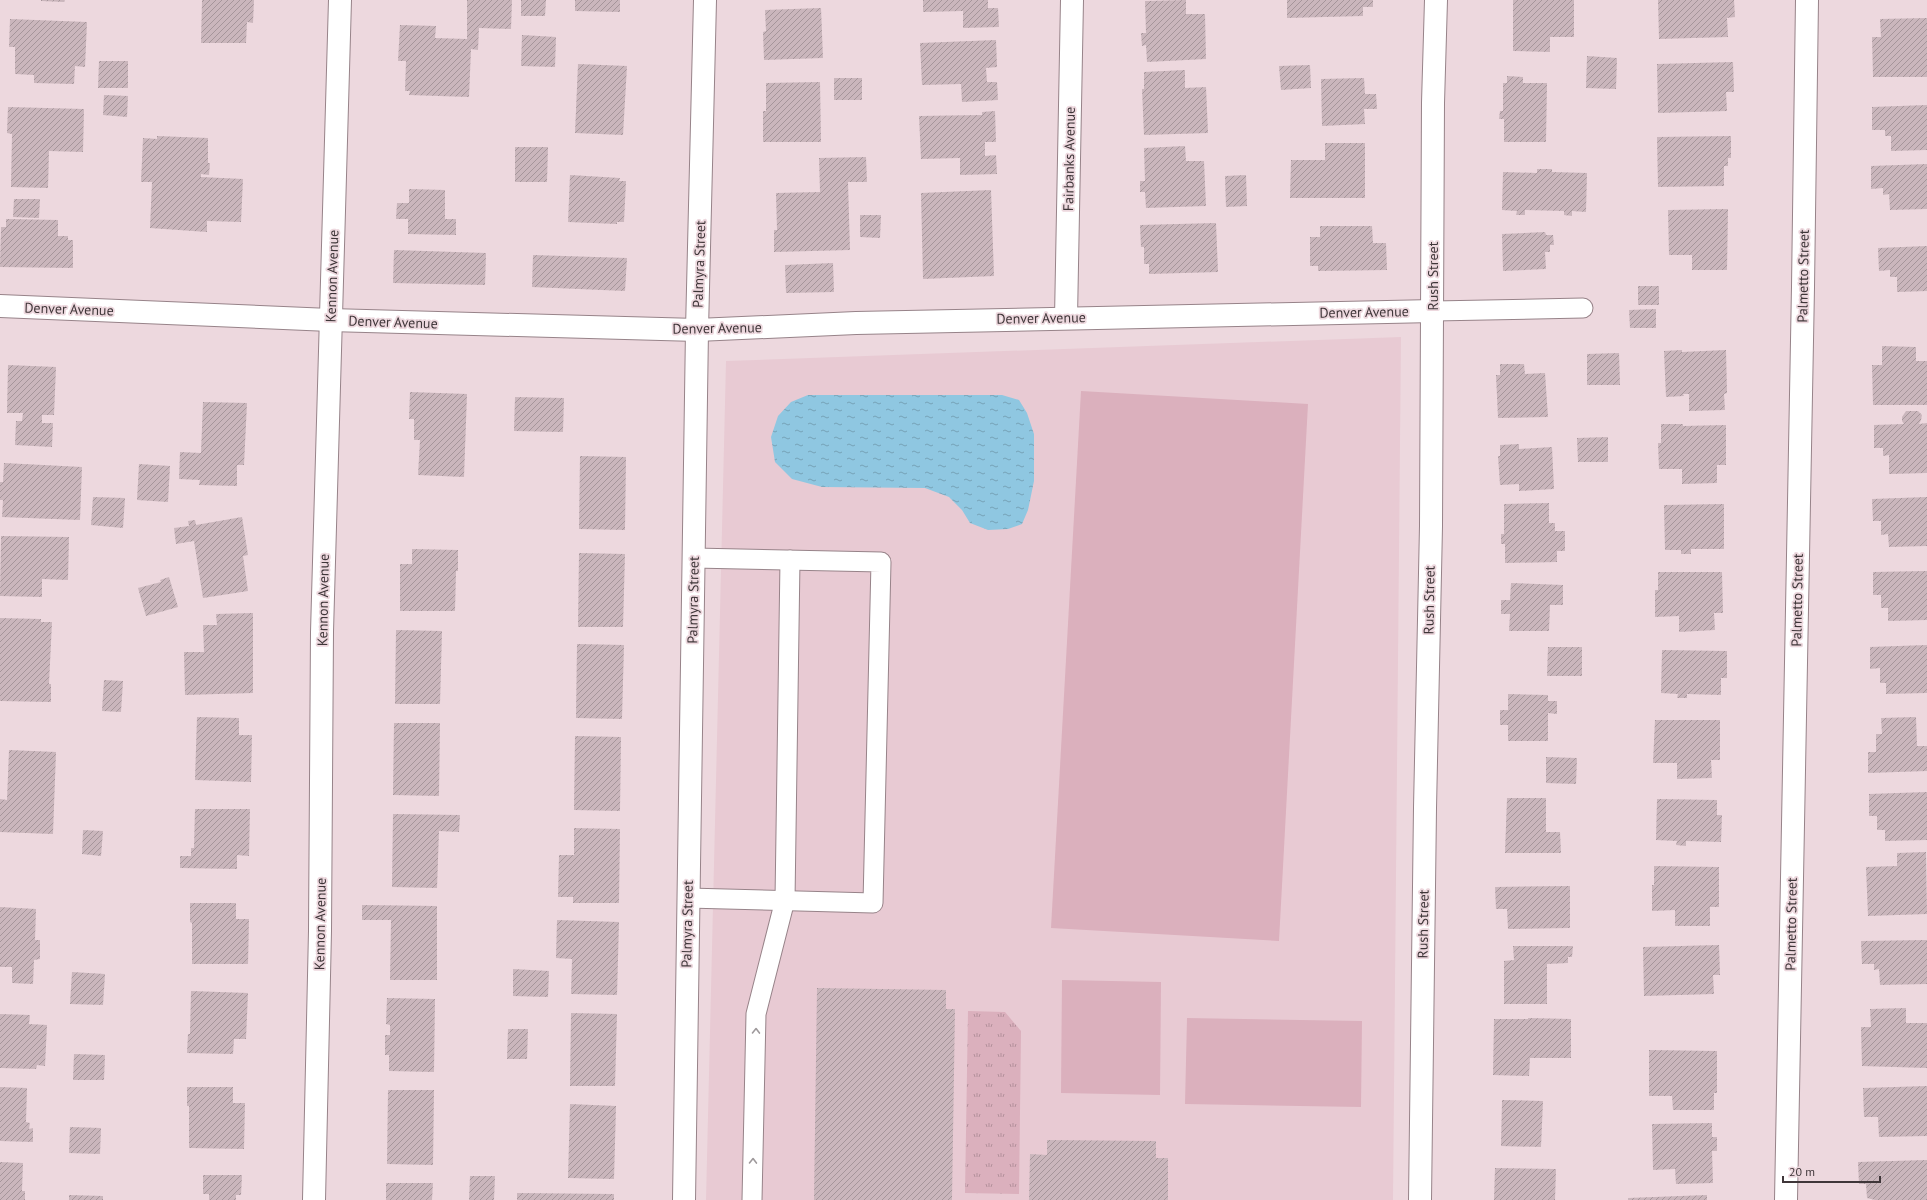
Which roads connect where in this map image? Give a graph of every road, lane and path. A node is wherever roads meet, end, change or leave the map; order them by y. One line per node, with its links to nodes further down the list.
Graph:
1 (340, 0): 10 (street, Kennon Avenue)
2 (705, 0): 11 (street, Palmyra Street)
3 (1072, 0): 9 (street, Fairbanks Avenue)
4 (1436, 0): 8 (street, Rush Street)
5 (1807, 0): 20 (street, Palmetto Street)
6 (0, 306): 10 (street, Denver Avenue)
7 (1583, 308): 8 (lane)
8 (1434, 310): 9 (street, Denver Avenue); 19 (street, Rush Street)
9 (1066, 318): 11 (street, Denver Avenue)
10 (330, 320): 11 (street, Denver Avenue); 16 (street, Kennon Avenue)
11 (697, 330): 12 (street, Palmyra Street)
12 (694, 558): 13 (lane); 14 (street, Palmyra Street)
13 (790, 560): 15 (lane); 15 (lane)
14 (688, 898): 15 (lane); 17 (street, Palmyra Street)
15 (785, 900): 18 (lane, one-way to 15)
16 (314, 1200)
17 (684, 1200)
18 (752, 1200)
19 (1420, 1200)
20 (1786, 1200)

